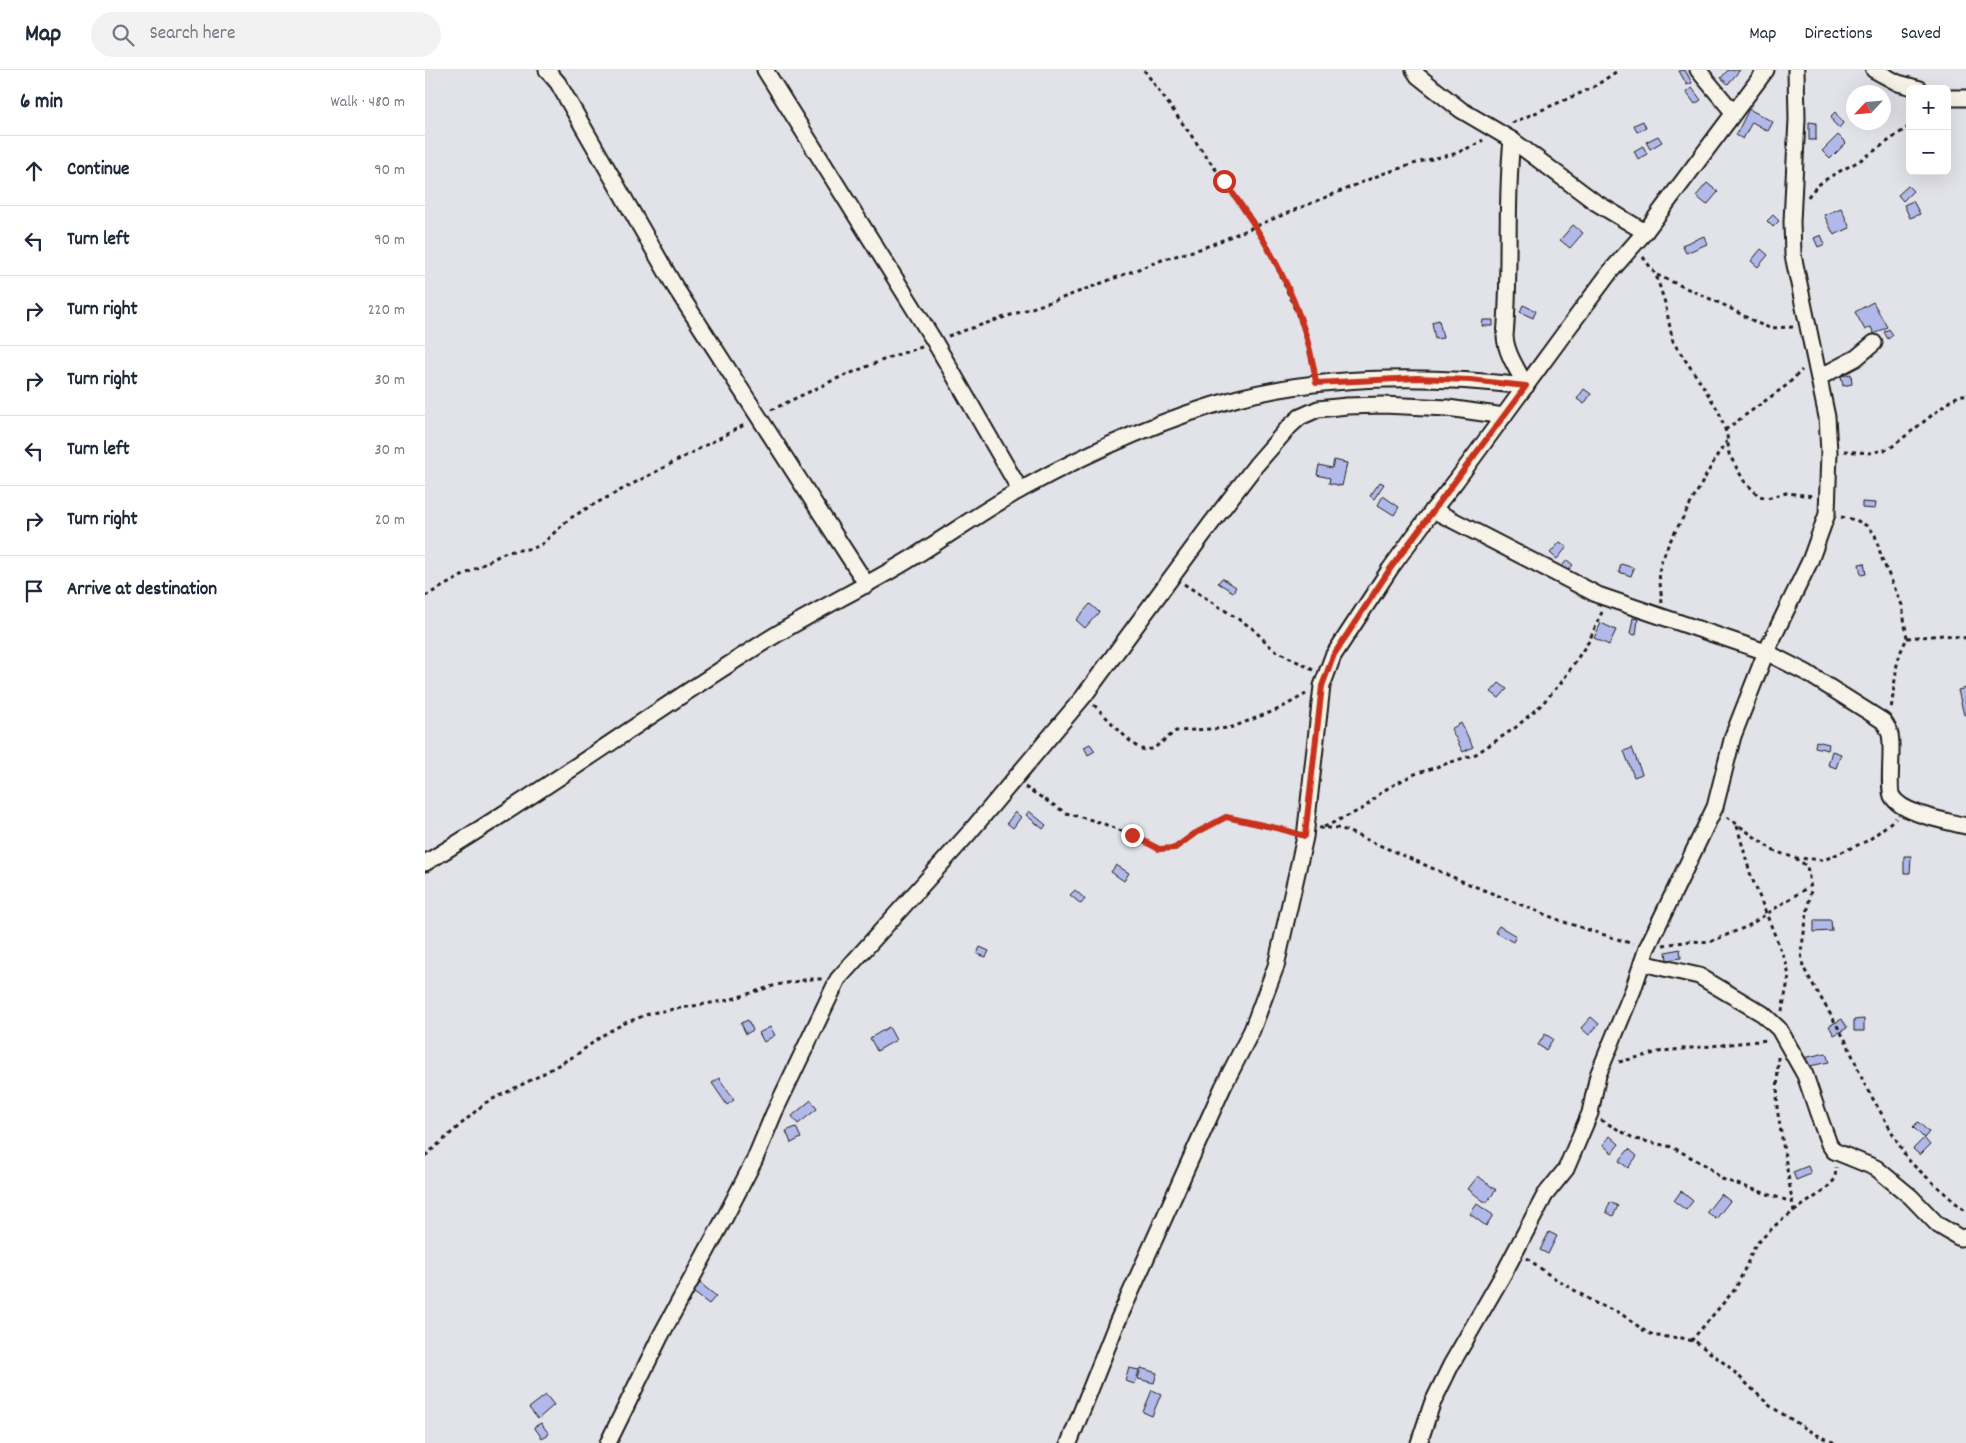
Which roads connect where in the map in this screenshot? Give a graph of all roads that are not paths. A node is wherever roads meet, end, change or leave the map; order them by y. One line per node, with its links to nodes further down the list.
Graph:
1 (547, 70): 20 (street)
2 (765, 70): 18 (street)
3 (1414, 70): 12 (street)
4 (1698, 70): 11 (street)
5 (1766, 70): 11 (street)
6 (1797, 70): 15 (street)
7 (1873, 70): 8 (street)
8 (1906, 85)
9 (1951, 98): 10 (street)
10 (1966, 98)
11 (1733, 112): 13 (street)
12 (1512, 140): 13 (street); 16 (street)
13 (1645, 232): 16 (street)
14 (1874, 343): 15 (street)
15 (1820, 377): 21 (street)
16 (1526, 386): 17 (street); 18 (street)
17 (1504, 416): 19 (street); 26 (street)
18 (1021, 490): 20 (street)
19 (1433, 510): 21 (street); 27 (street)
20 (867, 585): 23 (street)
21 (1766, 652): 22 (street); 24 (street)
22 (1966, 826)
23 (425, 863)
24 (1644, 955): 25 (street); 28 (street)
25 (1966, 1237)
26 (608, 1443)
27 (1069, 1443)
28 (1419, 1443)

